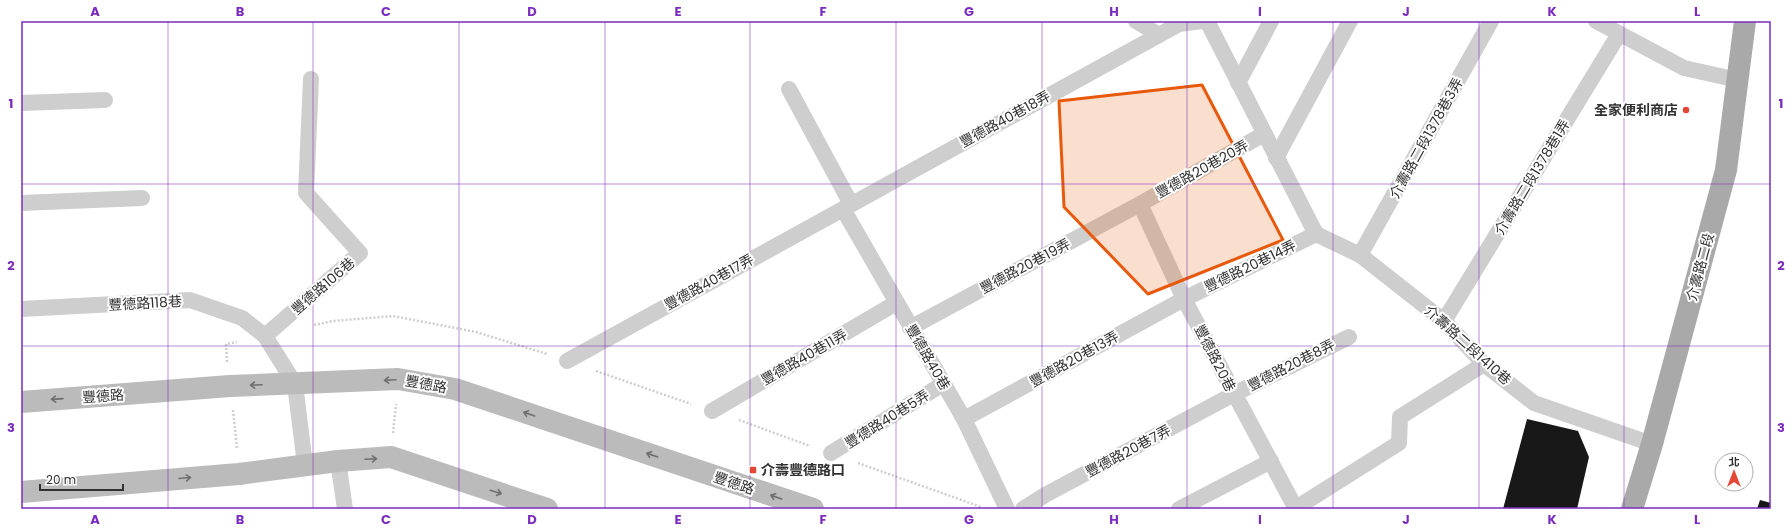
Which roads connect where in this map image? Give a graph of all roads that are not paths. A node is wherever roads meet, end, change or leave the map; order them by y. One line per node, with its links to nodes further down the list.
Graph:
1 (1138, 21): 10 (lane)
2 (1202, 21): 10 (lane, 豐德路40巷18弄)
3 (1207, 21): 13 (lane)
4 (1271, 21): 13 (lane)
5 (1350, 21): 18 (lane)
6 (1491, 21): 24 (lane, 介壽路二段1378巷3弄)
7 (1596, 21): 9 (lane)
8 (1745, 21): 12 (main road, 介壽路二段)
9 (1619, 34): 12 (lane); 28 (lane, 介壽路二段1378巷1弄)
10 (1159, 35): 22 (lane, 豐德路40巷18弄)
11 (311, 79): 30 (lane, 豐德路106巷)
12 (1738, 80): 40 (main road, 介壽路二段)
13 (1238, 83): 17 (lane)
14 (789, 89): 22 (lane, 豐德路40巷)
15 (105, 100): 16 (lane)
16 (21, 103)
17 (1264, 134): 18 (lane); 21 (lane, 豐德路20巷20弄)
18 (1276, 158): 23 (lane)
19 (142, 198): 20 (lane)
20 (21, 203)
21 (1140, 204): 25 (lane, 豐德路20巷); 29 (lane, 豐德路20巷19弄)
22 (847, 206): 26 (lane, 豐德路40巷); 32 (lane, 豐德路40巷17弄)
23 (1316, 234): 24 (lane, 介壽路二段1410巷); 25 (lane, 豐德路20巷14弄)
24 (1360, 255): 28 (lane, 介壽路二段1410巷)
25 (1184, 299): 36 (lane, 豐德路20巷); 39 (lane, 豐德路20巷13弄)
26 (896, 303): 29 (lane, 豐德路40巷); 38 (lane, 豐德路40巷11弄)
27 (21, 309): 30 (lane, 豐德路118巷)
28 (1444, 320): 33 (lane, 介壽路二段1410巷)
29 (910, 328): 35 (lane, 豐德路40巷)
30 (265, 336): 34 (lane, 豐德路118巷)
31 (1349, 337): 36 (lane, 豐德路20巷8弄)
32 (567, 361)
33 (1484, 364): 40 (lane, 介壽路二段1410巷); 46 (lane)
34 (295, 384): 37 (main road, 豐德路, one-way to 37); 44 (lane, 豐德路118巷); 49 (main road, 豐德路, one-way to 34)
35 (943, 384): 39 (lane, 豐德路40巷); 41 (lane, 豐德路40巷5弄)
36 (1234, 394): 43 (lane, 豐德路20巷); 51 (lane, 豐德路20巷7弄)
37 (21, 402)
38 (712, 411)
39 (964, 420): 50 (lane, 豐德路40巷)
40 (1652, 444): 53 (main road, 介壽路二段)
41 (831, 453)
42 (338, 461): 44 (main road); 47 (lane); 48 (main road, one-way to 48)
43 (1271, 461): 46 (lane, 豐德路20巷); 52 (lane)
44 (305, 465): 45 (main road, one-way to 44)
45 (21, 492)
46 (1296, 508)
47 (345, 509)
48 (547, 509)
49 (813, 509)
50 (1007, 509)
51 (1023, 509)
52 (1179, 509)
53 (1632, 509)

